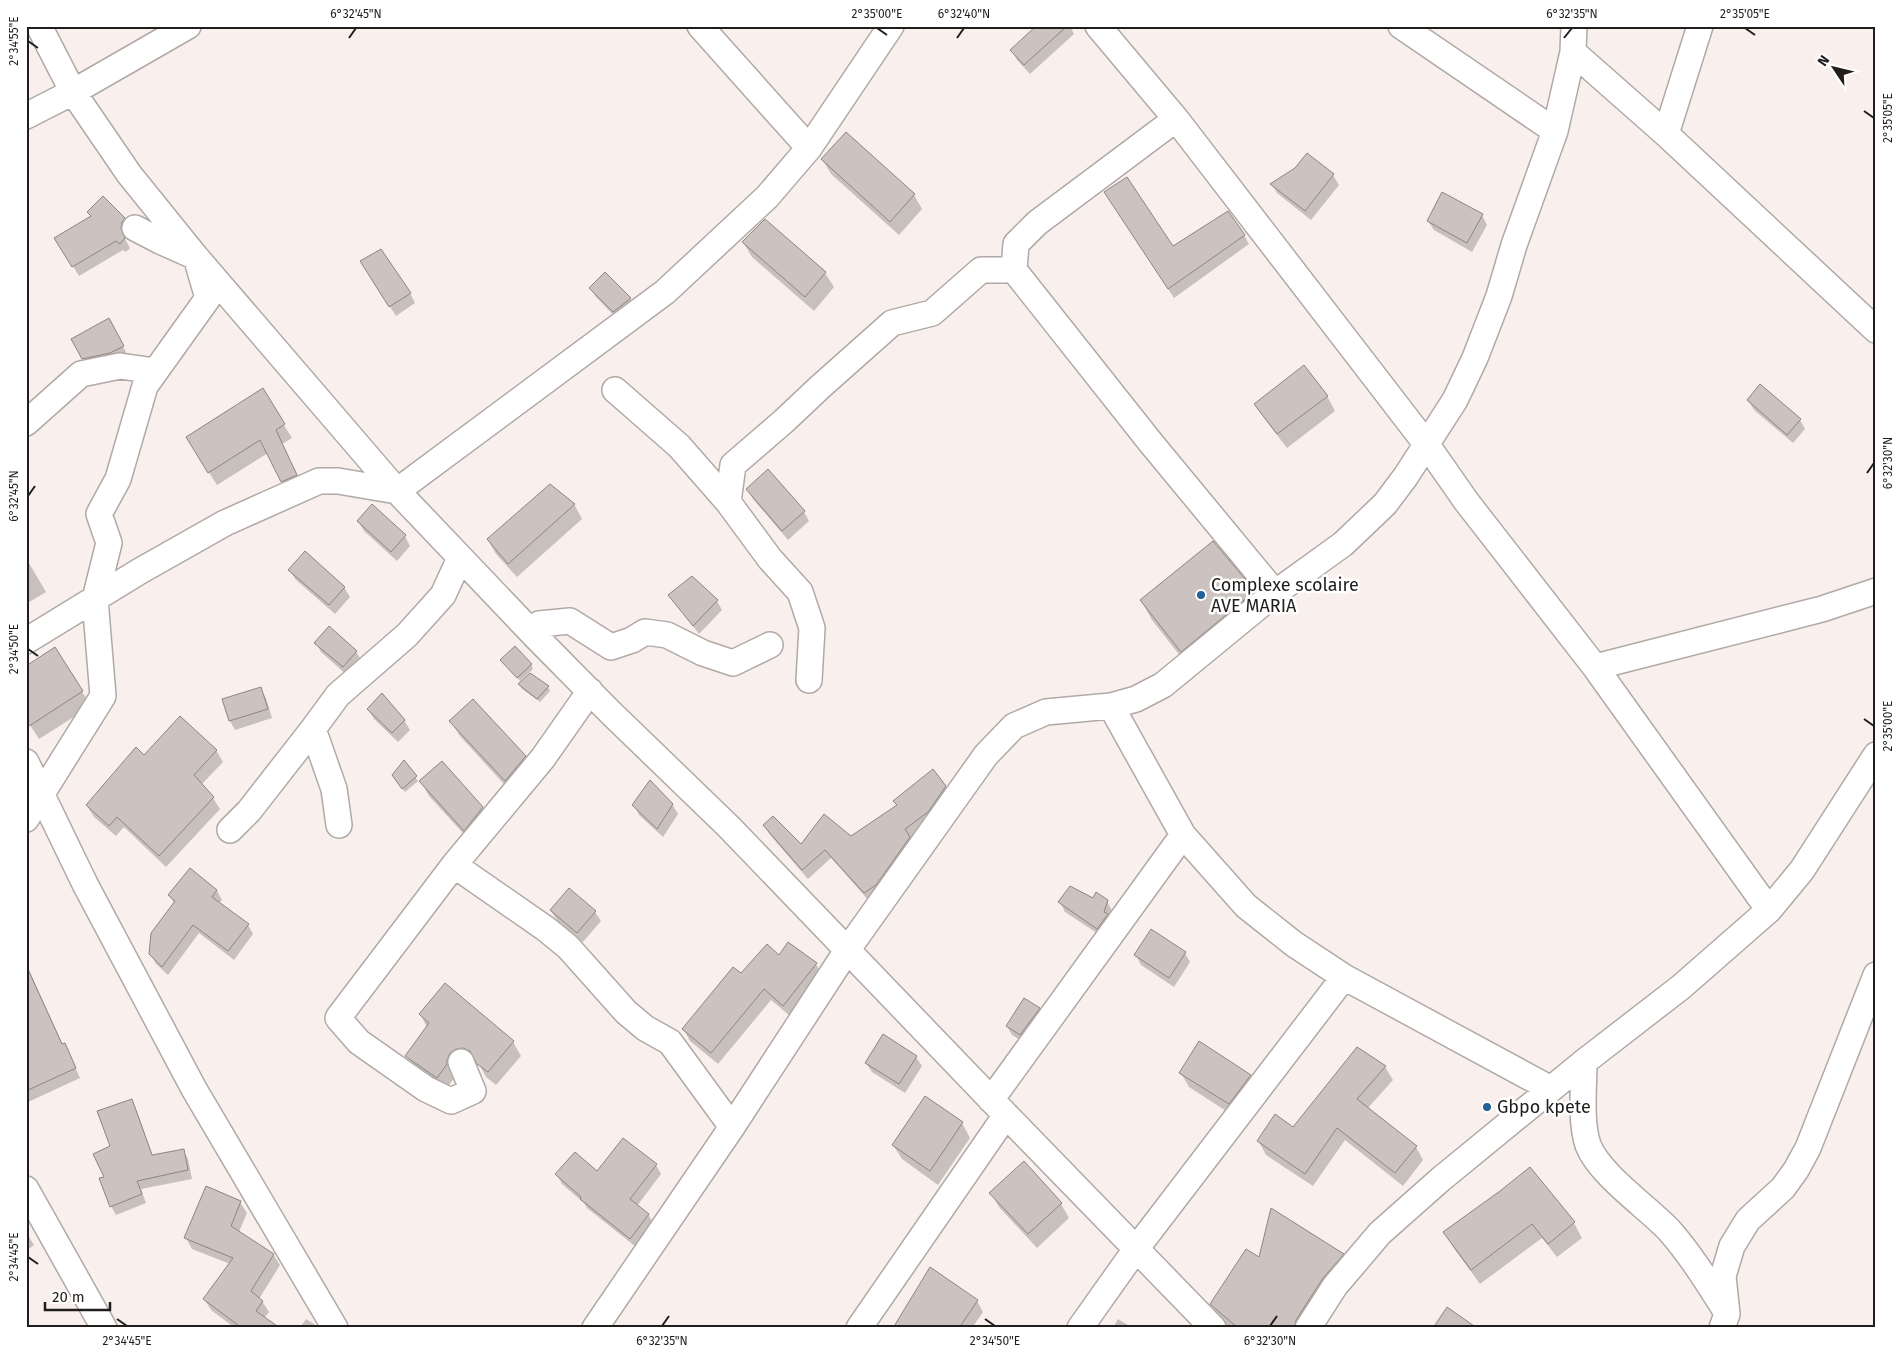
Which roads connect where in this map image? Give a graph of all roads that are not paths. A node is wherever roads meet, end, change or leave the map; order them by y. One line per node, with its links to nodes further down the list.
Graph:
1 (39, 26): 10 (street)
2 (188, 26): 10 (street)
3 (700, 26): 15 (street)
4 (891, 26): 15 (street)
5 (1098, 26): 12 (street)
6 (1401, 26): 13 (street)
7 (1574, 26): 9 (street)
8 (1700, 26): 14 (street)
9 (1573, 52): 13 (street); 14 (street)
10 (73, 92): 11 (street); 17 (street)
11 (26, 116)
12 (1176, 119): 18 (street); 23 (street)
13 (1555, 131): 23 (street)
14 (1666, 134): 19 (street)
15 (809, 148): 24 (street)
16 (135, 228): 17 (street)
17 (196, 257): 20 (street); 24 (street)
18 (1014, 270): 25 (street); 28 (street)
19 (1876, 330)
20 (155, 371): 22 (street); 29 (street)
21 (615, 390): 25 (street)
22 (26, 422)
23 (1427, 446): 28 (street); 33 (street)
24 (397, 491): 26 (street); 29 (street)
25 (728, 502): 34 (street)
26 (460, 558): 30 (street); 37 (street)
27 (1876, 591): 33 (street)
28 (1275, 593): 36 (street)
29 (95, 599): 31 (street); 40 (street)
30 (536, 637): 32 (street); 35 (street)
31 (26, 641)
32 (770, 645)
33 (1595, 667): 46 (street)
34 (809, 680)
35 (590, 691): 45 (street); 47 (street)
36 (1110, 706): 44 (street); 47 (street)
37 (314, 729): 42 (street); 43 (street)
38 (1876, 755): 46 (street)
39 (26, 762): 40 (street)
40 (42, 792): 41 (street); 59 (street)
41 (26, 819)
42 (339, 825)
43 (230, 830)
44 (1183, 834): 49 (street); 53 (street)
45 (454, 864): 50 (street); 54 (street)
46 (1770, 910): 51 (street)
47 (848, 949): 53 (street); 54 (street)
48 (1876, 975): 57 (street)
49 (1344, 977): 52 (street); 56 (street)
50 (461, 1062)
51 (1584, 1062): 52 (street); 57 (street)
52 (1551, 1089): 64 (street)
53 (999, 1108): 56 (street); 61 (street)
54 (732, 1126): 60 (street)
55 (26, 1189): 58 (street)
56 (1136, 1249): 62 (street); 63 (street)
57 (1729, 1323)
58 (104, 1328)
59 (336, 1328)
60 (595, 1328)
61 (859, 1328)
62 (1080, 1328)
63 (1213, 1328)
64 (1308, 1328)

